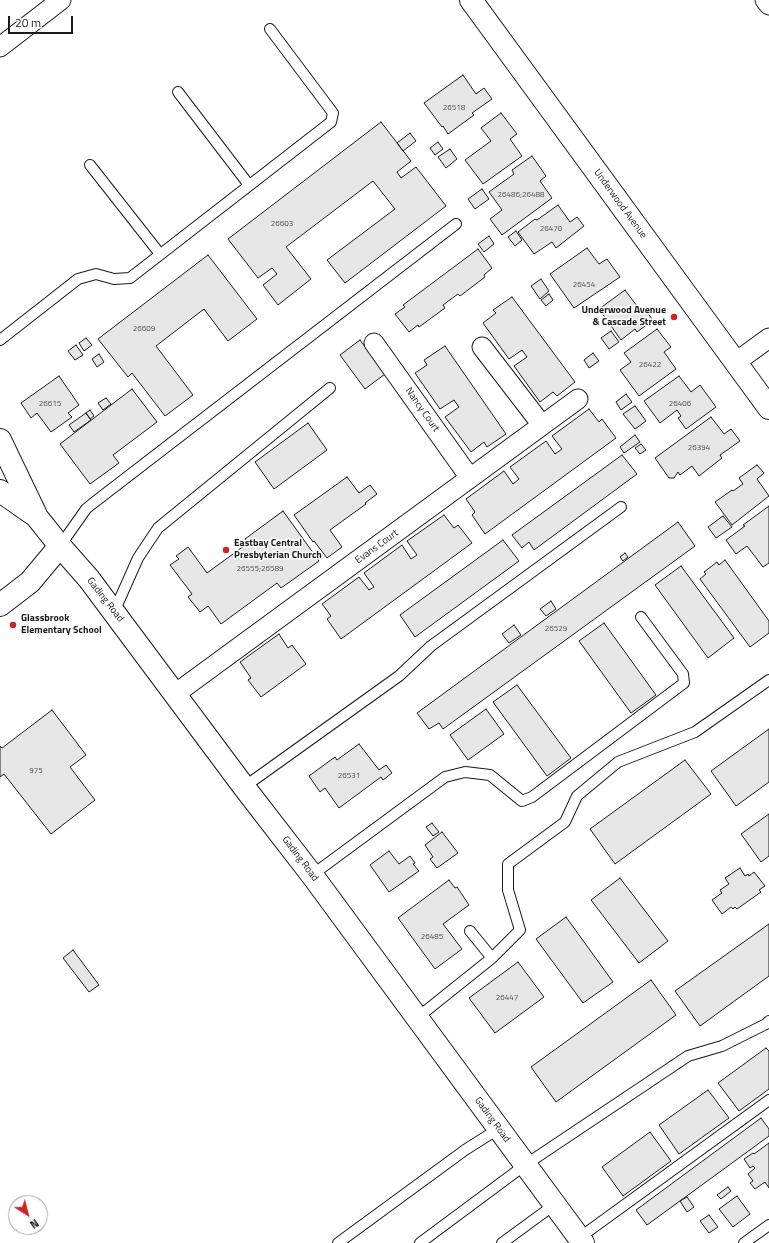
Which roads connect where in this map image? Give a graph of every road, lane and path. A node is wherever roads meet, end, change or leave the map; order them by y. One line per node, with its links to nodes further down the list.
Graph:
1 (61, 0): 6 (street)
2 (471, 0): 16 (main road, Underwood Avenue)
3 (765, 0): 4 (street)
4 (769, 5)
5 (270, 29): 9 (lane)
6 (0, 47)
7 (178, 92): 9 (lane)
8 (90, 165): 11 (lane)
9 (249, 186): 11 (lane)
10 (456, 224): 26 (lane)
11 (160, 254): 13 (lane)
12 (769, 338): 16 (street)
13 (0, 340)
14 (374, 343): 22 (street, Nancy Court)
15 (482, 347): 20 (street)
16 (736, 362): 19 (main road, Underwood Avenue)
17 (330, 388): 28 (lane)
18 (578, 399): 20 (street, Evans Court)
19 (769, 408)
20 (542, 425): 22 (street, Evans Court)
21 (0, 440): 25 (main road)
22 (470, 478): 31 (street, Evans Court)
23 (0, 491): 25 (main road, Gading Road)
24 (621, 507): 32 (lane)
25 (36, 516): 26 (main road, Gading Road)
26 (60, 546): 27 (main road); 28 (main road, Gading Road)
27 (0, 605)
28 (114, 612): 31 (main road, Gading Road)
29 (641, 617): 33 (lane)
30 (769, 680): 35 (lane)
31 (175, 694): 32 (main road, Gading Road)
32 (244, 787): 33 (main road, Gading Road)
33 (312, 875): 36 (main road, Gading Road)
34 (470, 931): 35 (lane)
35 (492, 958): 36 (lane)
36 (417, 1018): 39 (main road, Gading Road)
37 (769, 1021): 40 (lane)
38 (769, 1100): 43 (lane)
39 (498, 1129): 40 (main road, Gading Road); 44 (lane)
40 (525, 1165): 41 (main road, Gading Road); 45 (lane)
41 (554, 1205): 43 (main road, Gading Road); 46 (lane)
42 (769, 1225): 47 (lane)
43 (581, 1240)
44 (338, 1243)
45 (420, 1243)
46 (502, 1243)
47 (744, 1243)

